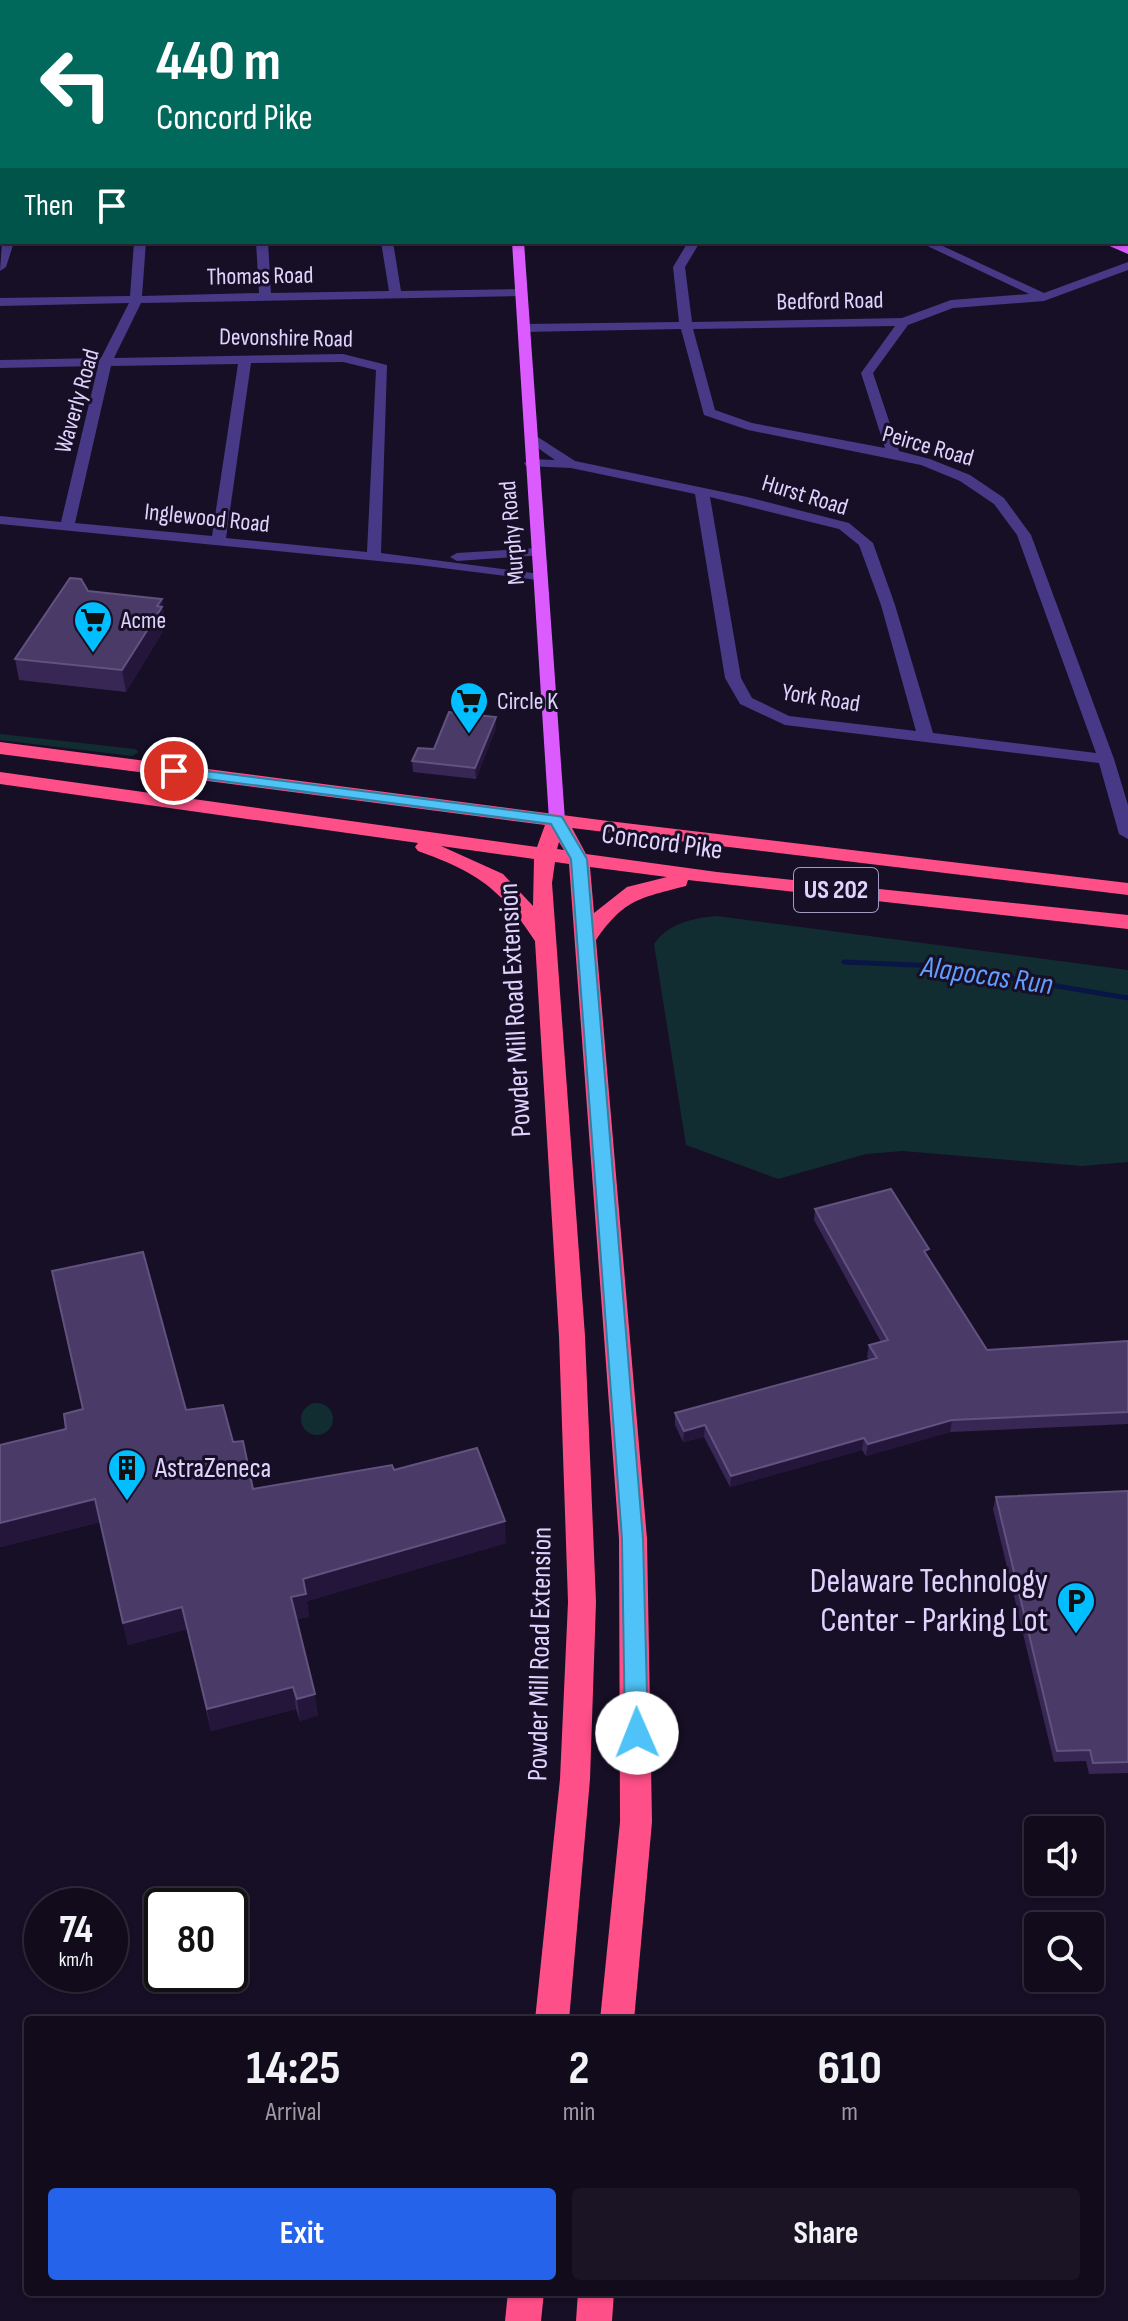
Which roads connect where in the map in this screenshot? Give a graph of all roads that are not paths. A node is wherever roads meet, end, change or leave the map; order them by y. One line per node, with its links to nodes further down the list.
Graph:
1 (7, 244): 9 (street)
2 (140, 244): 14 (street, Waverly Road)
3 (262, 244): 13 (street)
4 (387, 244): 11 (street)
5 (518, 244): 10 (main road, Murphy Road)
6 (693, 244): 17 (street, Peirce Road)
7 (929, 244): 12 (street)
8 (1128, 266): 12 (street, Bedford Road)
9 (0, 267)
10 (521, 292): 11 (street, Thomas Road); 18 (main road, Murphy Road)
11 (396, 295): 13 (street, Thomas Road)
12 (1044, 297): 16 (street, Bedford Road)
13 (265, 298): 14 (street, Thomas Road)
14 (136, 301): 15 (street, Thomas Road); 20 (street, Waverly Road)
15 (0, 302)
16 (904, 322): 17 (street, Bedford Road); 23 (street)
17 (686, 325): 18 (street, Bedford Road); 23 (street, Peirce Road)
18 (523, 328): 22 (main road, Murphy Road)
19 (245, 358): 20 (street, Devonshire Road); 30 (street); 32 (street, Devonshire Road)
20 (106, 361): 21 (street, Devonshire Road); 29 (street, Waverly Road)
21 (0, 364)
22 (530, 436): 24 (main road, Murphy Road); 25 (street)
23 (894, 456): 37 (street, Peirce Road)
24 (531, 463): 25 (street, Hurst Road); 26 (main road, Murphy Road)
25 (571, 464): 26 (street); 27 (street, Hurst Road)
26 (532, 484): 31 (main road, Murphy Road)
27 (702, 493): 35 (street, Hurst Road); 35 (street, York Road)
28 (0, 520): 29 (street, Inglewood Road)
29 (67, 527): 30 (street, Inglewood Road)
30 (218, 541): 32 (street, Inglewood Road)
31 (538, 552): 33 (street, Inglewood Road); 34 (main road, Murphy Road)
32 (374, 556): 33 (street, Inglewood Road)
33 (409, 560): 34 (street, Inglewood Road)
34 (540, 578): 41 (main road, Murphy Road)
35 (925, 735): 37 (street, York Road)
36 (0, 748): 39 (highway, Concord Pike / US 202)
37 (1106, 759): 43 (street, Peirce Road)
38 (0, 768): 39 (highway)
39 (174, 771): 41 (highway, Concord Pike / US 202)
40 (0, 778): 42 (highway, Concord Pike / US 202)
41 (557, 820): 44 (highway, Powder Mill Road Extension); 45 (highway); 47 (highway, Concord Pike / US 202)
42 (377, 831): 44 (highway, Concord Pike / US 202); 49 (highway)
43 (1128, 834)
44 (545, 854): 45 (highway, Concord Pike / US 202); 49 (highway, Powder Mill Road Extension)
45 (579, 859): 46 (highway, Concord Pike / US 202); 50 (highway)
46 (717, 878): 48 (highway, Concord Pike / US 202); 50 (highway)
47 (1128, 889)
48 (1128, 922)
49 (544, 939): 51 (highway, Powder Mill Road Extension)
50 (585, 940): 52 (highway)
51 (552, 2016)
52 (617, 2016)
53 (526, 2296): 55 (highway)
54 (596, 2296): 56 (highway)
55 (523, 2321)
56 (594, 2321)

